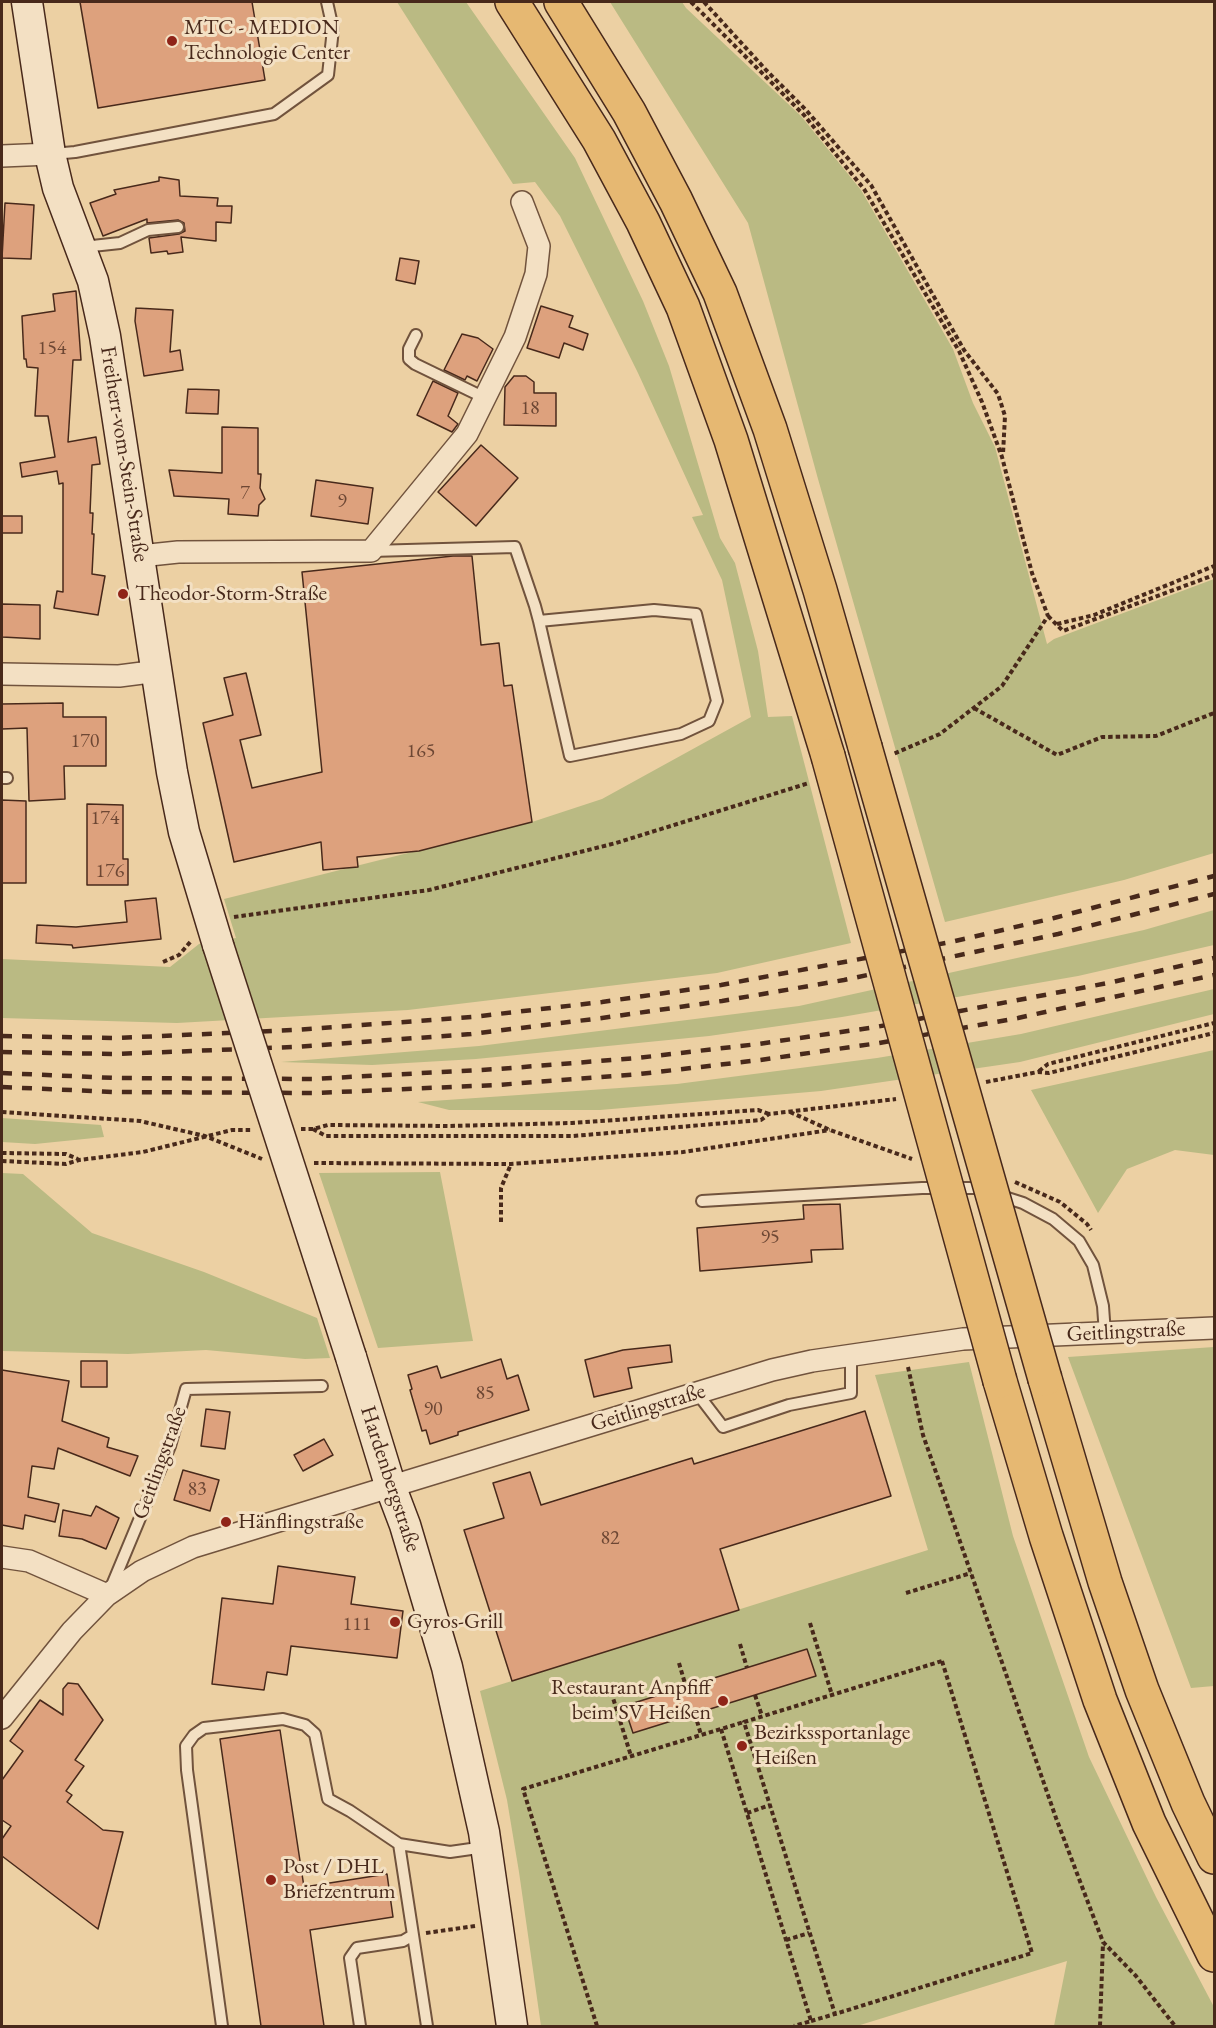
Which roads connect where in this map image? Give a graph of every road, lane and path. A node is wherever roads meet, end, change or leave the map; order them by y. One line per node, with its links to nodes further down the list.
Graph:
1 (27, 2): 7 (street, Freiherr-vom-Stein-Straße)
2 (327, 2): 7 (lane)
3 (512, 2): 82 (highway, bridge)
4 (561, 2): 76 (highway, bridge)
5 (691, 2): 14 (path)
6 (704, 2): 14 (path)
7 (50, 154): 8 (street); 11 (street, Freiherr-vom-Stein-Straße)
8 (2, 156)
9 (522, 202): 13 (street)
10 (178, 227): 11 (lane)
11 (80, 247): 16 (street, Freiherr-vom-Stein-Straße)
12 (416, 335): 13 (lane)
13 (485, 398): 15 (street)
14 (1002, 457): 19 (path)
15 (371, 551): 16 (street); 20 (lane)
16 (140, 556): 22 (street, Freiherr-vom-Stein-Straße)
17 (1215, 566): 21 (path)
18 (1215, 575): 21 (path)
19 (1048, 616): 21 (path); 24 (path)
20 (539, 621): 20 (lane)
21 (1056, 624)
22 (158, 671): 23 (street); 28 (street, Freiherr-vom-Stein-Straße)
23 (2, 674)
24 (974, 708): 25 (path); 26 (path)
25 (1215, 713)
26 (904, 751)
27 (770, 796): 28 (path)
28 (215, 933): 29 (path); 52 (street, Hardenbergstraße, bridge)
29 (163, 962)
30 (1215, 1023): 31 (path)
31 (1215, 1033)
32 (2, 1112): 37 (path)
33 (262, 1129): 37 (path)
34 (293, 1129): 35 (path)
35 (314, 1129): 35 (path)
36 (830, 1130): 43 (path)
37 (205, 1136): 39 (path); 40 (path)
38 (2, 1153): 39 (path)
39 (79, 1160): 41 (path)
40 (268, 1160)
41 (2, 1161)
42 (310, 1163): 43 (path)
43 (511, 1164): 45 (path)
44 (702, 1201): 47 (lane)
45 (501, 1222)
46 (1215, 1328): 47 (street, Geitlingstraße)
47 (1105, 1334): 48 (street, Geitlingstraße)
48 (900, 1347): 49 (street, Geitlingstraße); 54 (path)
49 (851, 1355): 51 (street, Geitlingstraße); 51 (lane)
50 (322, 1386): 56 (lane, Geitlingstraße)
51 (697, 1393): 52 (street, Geitlingstraße)
52 (391, 1488): 56 (street, Geitlingstraße); 75 (street, Hardenbergstraße)
53 (2, 1557): 56 (street)
54 (971, 1573): 55 (path); 81 (path)
55 (906, 1593)
56 (107, 1595): 67 (street, Geitlingstraße)
57 (810, 1623): 64 (path)
58 (740, 1644): 60 (path)
59 (679, 1663): 62 (path)
60 (747, 1668)
61 (609, 1684): 71 (path)
62 (686, 1687)
63 (755, 1695): 66 (path)
64 (832, 1695): 66 (path); 83 (path)
65 (694, 1714): 70 (path)
66 (762, 1716): 68 (path)
67 (2, 1718)
68 (744, 1722): 69 (path); 72 (path)
69 (721, 1729): 70 (path); 73 (path)
70 (701, 1735): 71 (path)
71 (631, 1756): 89 (path)
72 (770, 1806): 73 (path); 78 (path)
73 (747, 1812): 80 (path)
74 (399, 1844): 75 (lane); 79 (lane); 85 (lane)
75 (486, 1847): 88 (street, Hardenbergstraße)
76 (1215, 1857)
77 (478, 1925): 79 (path)
78 (809, 1933): 80 (path); 83 (path)
79 (413, 1935): 86 (lane); 87 (lane)
80 (786, 1940): 84 (path)
81 (1103, 1942): 91 (path); 92 (path)
82 (1215, 1954)
83 (835, 2014): 84 (path)
84 (811, 2021): 90 (path)
85 (222, 2026)
86 (360, 2026)
87 (427, 2026)
88 (512, 2026)
89 (597, 2026)
90 (794, 2026)
91 (1100, 2026)
92 (1175, 2026)

